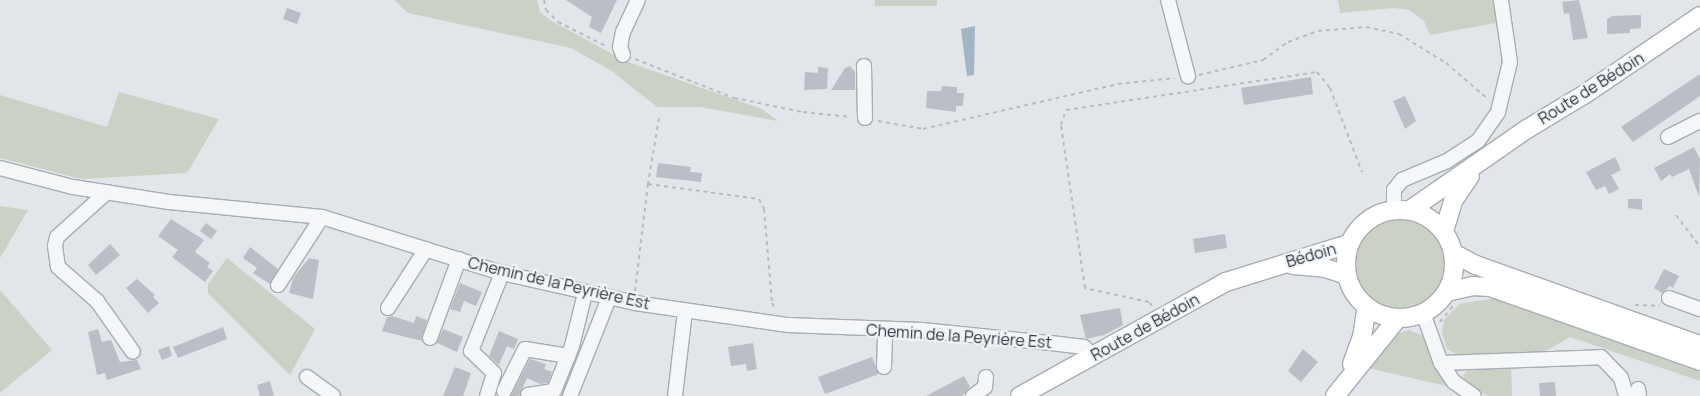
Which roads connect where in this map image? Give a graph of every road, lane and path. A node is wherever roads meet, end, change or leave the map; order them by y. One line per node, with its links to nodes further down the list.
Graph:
1 (544, 0): 6 (path)
2 (638, 0): 6 (street)
3 (1168, 0): 8 (street)
4 (1501, 0): 9 (street)
5 (1700, 16): 14 (main road, Route de Bédoin)
6 (623, 54): 11 (path)
7 (864, 66): 11 (street)
8 (1188, 76): 9 (path); 11 (path)
9 (1498, 112): 19 (street)
10 (659, 118): 17 (path)
11 (865, 118)
12 (1700, 121): 13 (street)
13 (1668, 137)
14 (1483, 161): 19 (main road, Route de Bédoin); 22 (main road, Route de Bédoin)
15 (0, 168): 18 (street, Chemin de la Peyrière Est)
16 (1362, 172): 42 (path)
17 (648, 184): 36 (path); 44 (path)
18 (107, 192): 21 (street, Chemin de la Peyrière Est); 49 (street)
19 (1402, 210): 22 (main road); 23 (main road)
20 (1676, 215): 24 (path)
21 (322, 216): 25 (street, Chemin de la Peyrière Est); 31 (street)
22 (1444, 231): 26 (main road)
23 (1349, 244): 28 (main road, Bédoin); 30 (main road)
24 (1700, 247)
25 (426, 249): 27 (street, Chemin de la Peyrière Est); 38 (street)
26 (1453, 253): 33 (main road); 48 (main road)
27 (459, 259): 29 (street, Chemin de la Peyrière Est); 47 (street)
28 (1273, 266): 30 (main road); 42 (main road, Route de Bédoin)
29 (502, 273): 32 (street, Chemin de la Peyrière Est); 63 (street)
30 (1346, 275): 37 (main road)
31 (278, 285)
32 (585, 293): 34 (street, Chemin de la Peyrière Est); 50 (street)
33 (1453, 297): 41 (main road); 45 (path); 52 (main road)
34 (609, 298): 36 (street, Chemin de la Peyrière Est); 64 (street)
35 (1669, 298): 39 (street)
36 (635, 303): 40 (street, Chemin de la Peyrière Est)
37 (1367, 307): 43 (main road); 60 (main road)
38 (388, 308)
39 (1700, 309)
40 (685, 311): 44 (street, Chemin de la Peyrière Est); 65 (street)
41 (1423, 313): 43 (main road); 53 (street)
42 (1163, 316): 51 (main road, Route de Bédoin)
43 (1398, 318): 60 (main road)
44 (788, 325): 46 (street, Chemin de la Peyrière Est)
45 (1439, 328)
46 (885, 329): 51 (street, Chemin de la Peyrière Est); 54 (street)
47 (430, 338)
48 (1700, 345)
49 (133, 352)
50 (568, 356): 57 (street); 58 (street)
51 (1093, 356): 67 (main road, Route de Bédoin)
52 (1700, 361)
53 (1441, 363): 59 (street); 61 (street)
54 (884, 367)
55 (307, 377): 62 (street)
56 (986, 377): 66 (street)
57 (504, 391)
58 (528, 394)
59 (1634, 394)
60 (1336, 395)
61 (1471, 395)
62 (333, 396)
63 (487, 396)
64 (570, 396)
65 (675, 396)
66 (973, 396)
67 (1020, 396)

